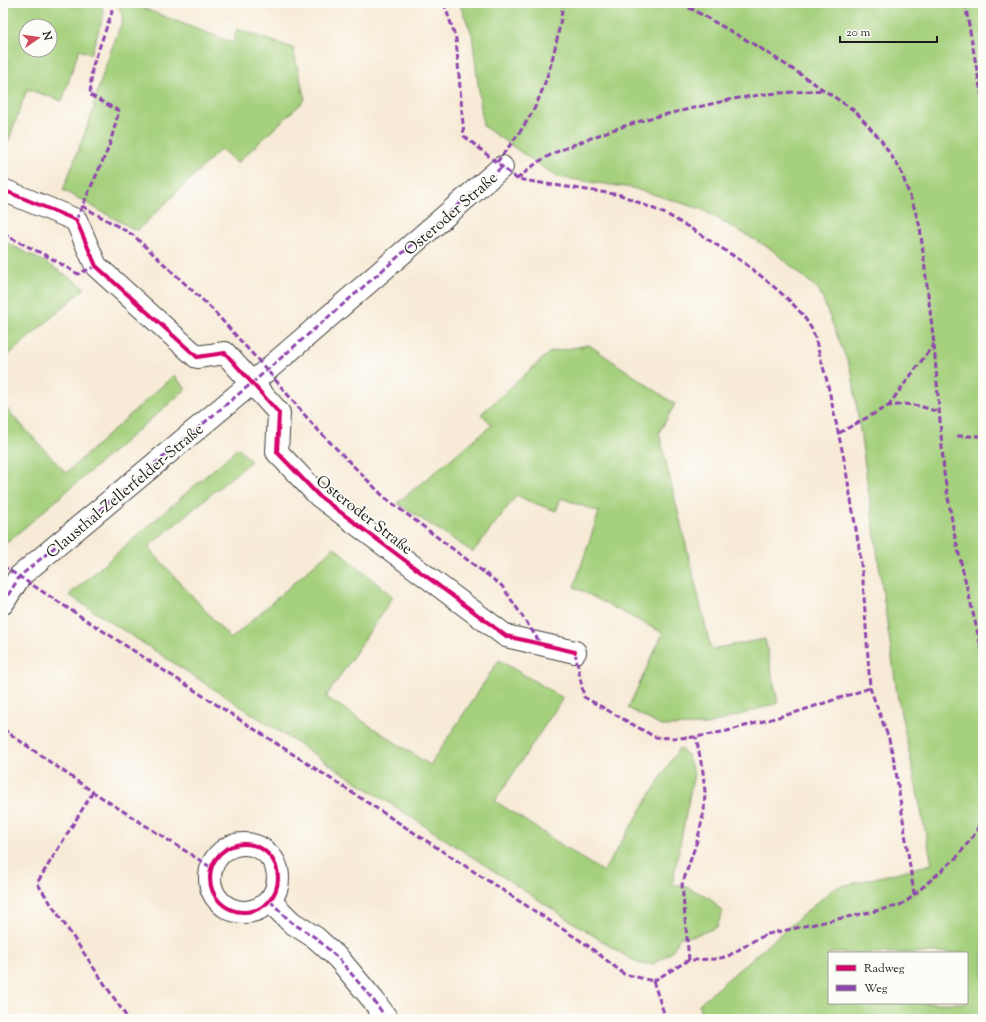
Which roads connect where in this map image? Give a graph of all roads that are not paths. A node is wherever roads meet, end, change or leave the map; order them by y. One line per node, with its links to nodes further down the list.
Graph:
1 (502, 167): 3 (street, Osteroder Straße)
2 (3, 190): 3 (street, Osteroder Straße)
3 (252, 383): 4 (street, Clausthal-Zellerfelder-Straße); 5 (street, Osteroder Straße)
4 (3, 603)
5 (575, 652)
6 (270, 901): 7 (street)
7 (387, 1019)

